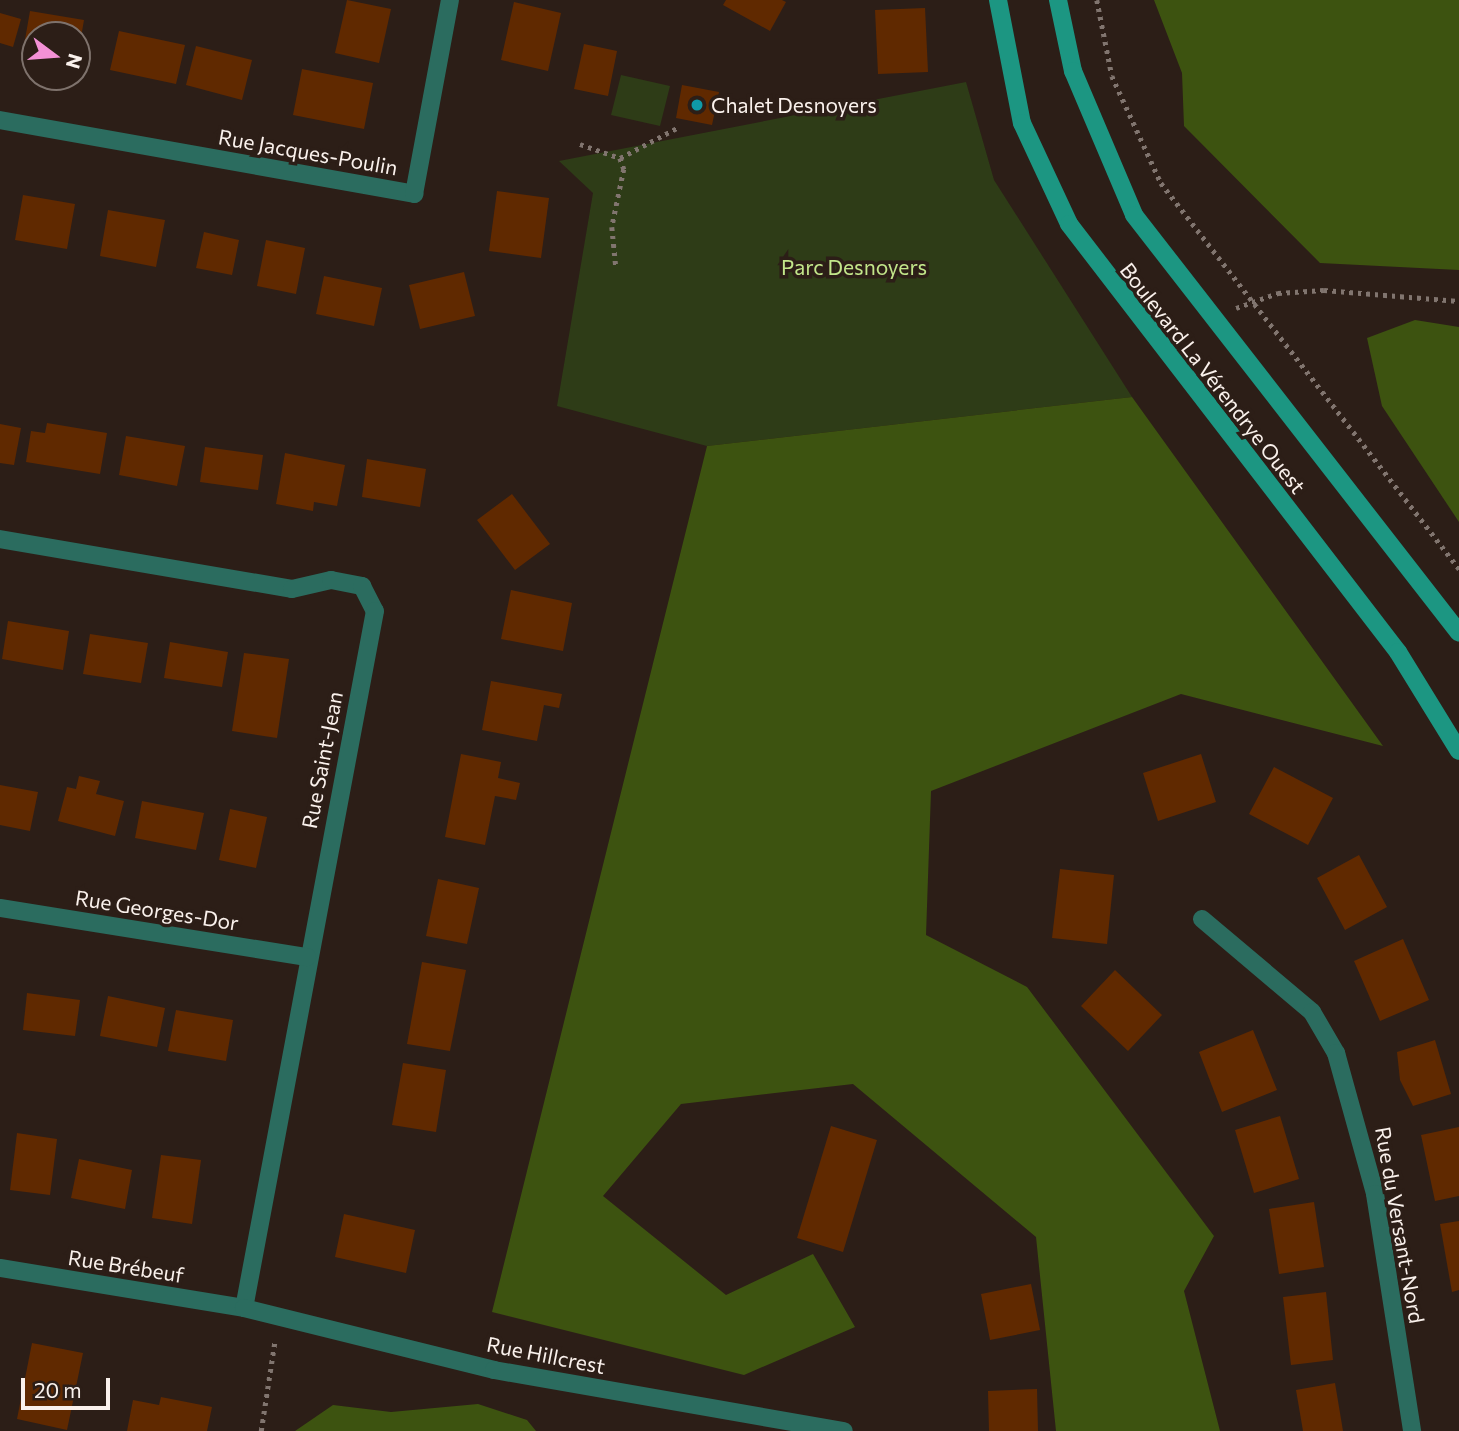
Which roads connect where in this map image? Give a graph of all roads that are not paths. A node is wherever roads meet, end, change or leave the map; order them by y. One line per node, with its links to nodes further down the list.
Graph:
1 (450, 0): 4 (street, Rue Jacques-Poulin)
2 (998, 0): 7 (main road, Boulevard La Vérendrye Ouest)
3 (1058, 0): 6 (main road, Boulevard La Vérendrye Ouest)
4 (0, 120)
5 (0, 539): 10 (street, Rue Saint-Jean)
6 (1459, 633)
7 (1459, 751)
8 (0, 908): 10 (street, Rue Georges-Dor)
9 (1202, 919): 14 (street, Rue du Versant-Nord)
10 (307, 957): 12 (street, Rue Saint-Jean)
11 (0, 1268): 12 (street, Rue Brébeuf)
12 (244, 1308): 13 (street, Rue Hillcrest)
13 (844, 1431)
14 (1412, 1431)

